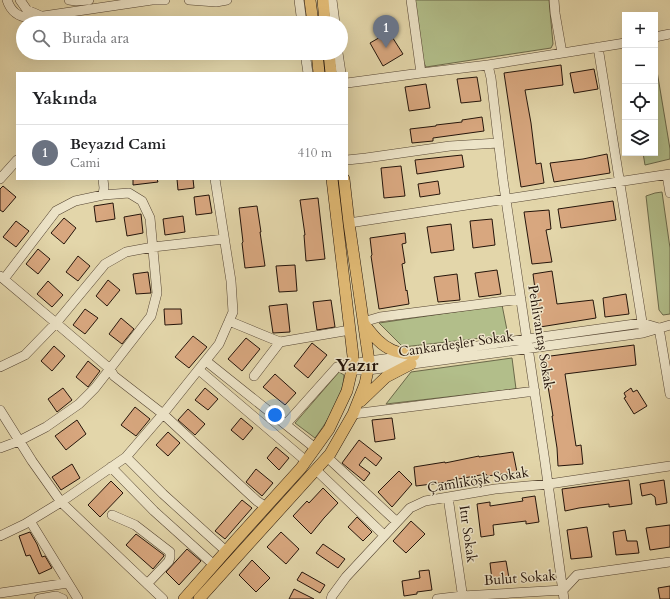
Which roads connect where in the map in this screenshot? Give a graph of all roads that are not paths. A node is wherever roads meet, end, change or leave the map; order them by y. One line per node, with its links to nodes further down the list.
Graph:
1 (7, 0): 14 (street)
2 (20, 0): 15 (street)
3 (69, 0): 4 (street)
4 (89, 0)
5 (165, 0): 15 (street)
6 (189, 0): 7 (street)
7 (222, 0)
8 (299, 0): 16 (street)
9 (310, 0): 17 (main road)
10 (323, 0): 18 (main road)
11 (332, 0): 19 (street)
12 (411, 0): 34 (street)
13 (554, 0): 24 (street)
14 (22, 16)
15 (42, 16)
16 (301, 16)
17 (312, 16)
18 (324, 16)
19 (334, 16)
20 (670, 34): 21 (street)
21 (658, 36)
22 (622, 43): 23 (street)
23 (598, 47): 24 (street); 45 (street)
24 (562, 53): 29 (street)
25 (306, 60): 30 (street)
26 (318, 60): 31 (main road)
27 (330, 60): 32 (main road)
28 (339, 60): 33 (street)
29 (488, 65): 34 (street); 36 (street, Pehlivantaş Sokak)
30 (308, 72)
31 (319, 72)
32 (331, 72)
33 (340, 72)
34 (421, 72): 35 (street)
35 (348, 83)
36 (498, 143): 37 (street); 48 (street, Pehlivantaş Sokak)
37 (348, 160)
38 (16, 161): 40 (street)
39 (669, 175): 45 (street); 46 (street)
40 (0, 179)
41 (103, 180): 47 (street)
42 (215, 180): 50 (street)
43 (332, 180): 60 (main road)
44 (344, 180): 49 (main road)
45 (620, 182): 48 (street); 58 (street)
46 (670, 193)
47 (103, 195): 51 (street); 52 (street)
48 (506, 199): 49 (street); 53 (street, Pehlivantaş Sokak)
49 (349, 223): 55 (main road)
50 (224, 239): 51 (street); 54 (street)
51 (153, 247): 56 (street); 69 (street)
52 (2, 278): 56 (street)
53 (521, 299): 55 (street); 61 (street, Pehlivantaş Sokak)
54 (229, 321): 62 (street); 65 (street)
55 (363, 322): 64 (main road); 66 (main road)
56 (56, 323): 67 (street); 69 (street)
57 (670, 326): 59 (street, Cankardeşler Sokak)
58 (643, 328): 59 (street, Cankardeşler Sokak); 61 (street, Cankardeşler Sokak); 63 (street, Cankardeşler Sokak)
59 (659, 328): 73 (street)
60 (350, 330): 62 (street); 68 (main road)
61 (527, 339): 63 (street, Pehlivantaş Sokak); 64 (street, Cankardeşler Sokak)
62 (280, 342): 71 (street)
63 (528, 348): 64 (street, Cankardeşler Sokak); 72 (street, Pehlivantaş Sokak)
64 (412, 360): 66 (street, Cankardeşler Sokak); 75 (main road)
65 (206, 361): 70 (street); 77 (street)
66 (368, 366): 68 (street, Cankardeşler Sokak); 75 (main road)
67 (0, 367)
68 (353, 367): 77 (street, Cankardeşler Sokak); 80 (main road)
69 (110, 369): 76 (street); 78 (street)
70 (199, 370): 76 (street); 83 (street)
71 (254, 376)
72 (535, 391): 75 (street); 87 (street, Pehlivantaş Sokak)
73 (670, 394)
74 (0, 410): 78 (street)
75 (354, 410): 82 (main road)
76 (163, 414): 81 (street); 90 (street)
77 (286, 424): 80 (street)
78 (19, 441): 79 (street); 89 (street)
79 (0, 448)
80 (315, 448): 83 (main road)
81 (126, 457): 85 (street); 96 (street)
82 (327, 457): 86 (main road); 93 (street)
83 (306, 462): 90 (main road)
84 (670, 466): 87 (street, Çamlıköşk Sokak)
85 (111, 468): 89 (street); 98 (street)
86 (316, 470): 94 (street); 109 (main road)
87 (548, 484): 88 (street, Çamlıköşk Sokak); 102 (street, Pehlivantaş Sokak)
88 (448, 497): 93 (street, Çamlıköşk Sokak); 103 (street, Itır Sokak)
89 (61, 502): 92 (street); 100 (street)
90 (266, 507): 96 (main road)
91 (112, 516): 100 (street)
92 (30, 521): 95 (street); 99 (street)
93 (397, 522): 94 (street, Çamlıköşk Sokak)
94 (384, 535): 110 (street, Çamlıköşk Sokak)
95 (0, 536)
96 (226, 551): 98 (main road)
97 (670, 562): 102 (street, Bulut Sokak)
98 (214, 564): 108 (main road)
99 (68, 583): 101 (street); 106 (street)
100 (147, 584): 107 (street)
101 (0, 593)
102 (564, 594): 103 (street, Bulut Sokak)
103 (462, 598): 111 (street, Bulut Sokak)
104 (38, 599): 105 (street)
105 (63, 599)
106 (78, 599)
107 (163, 599)
108 (184, 599)
109 (200, 599)
110 (331, 599)
111 (437, 599)

